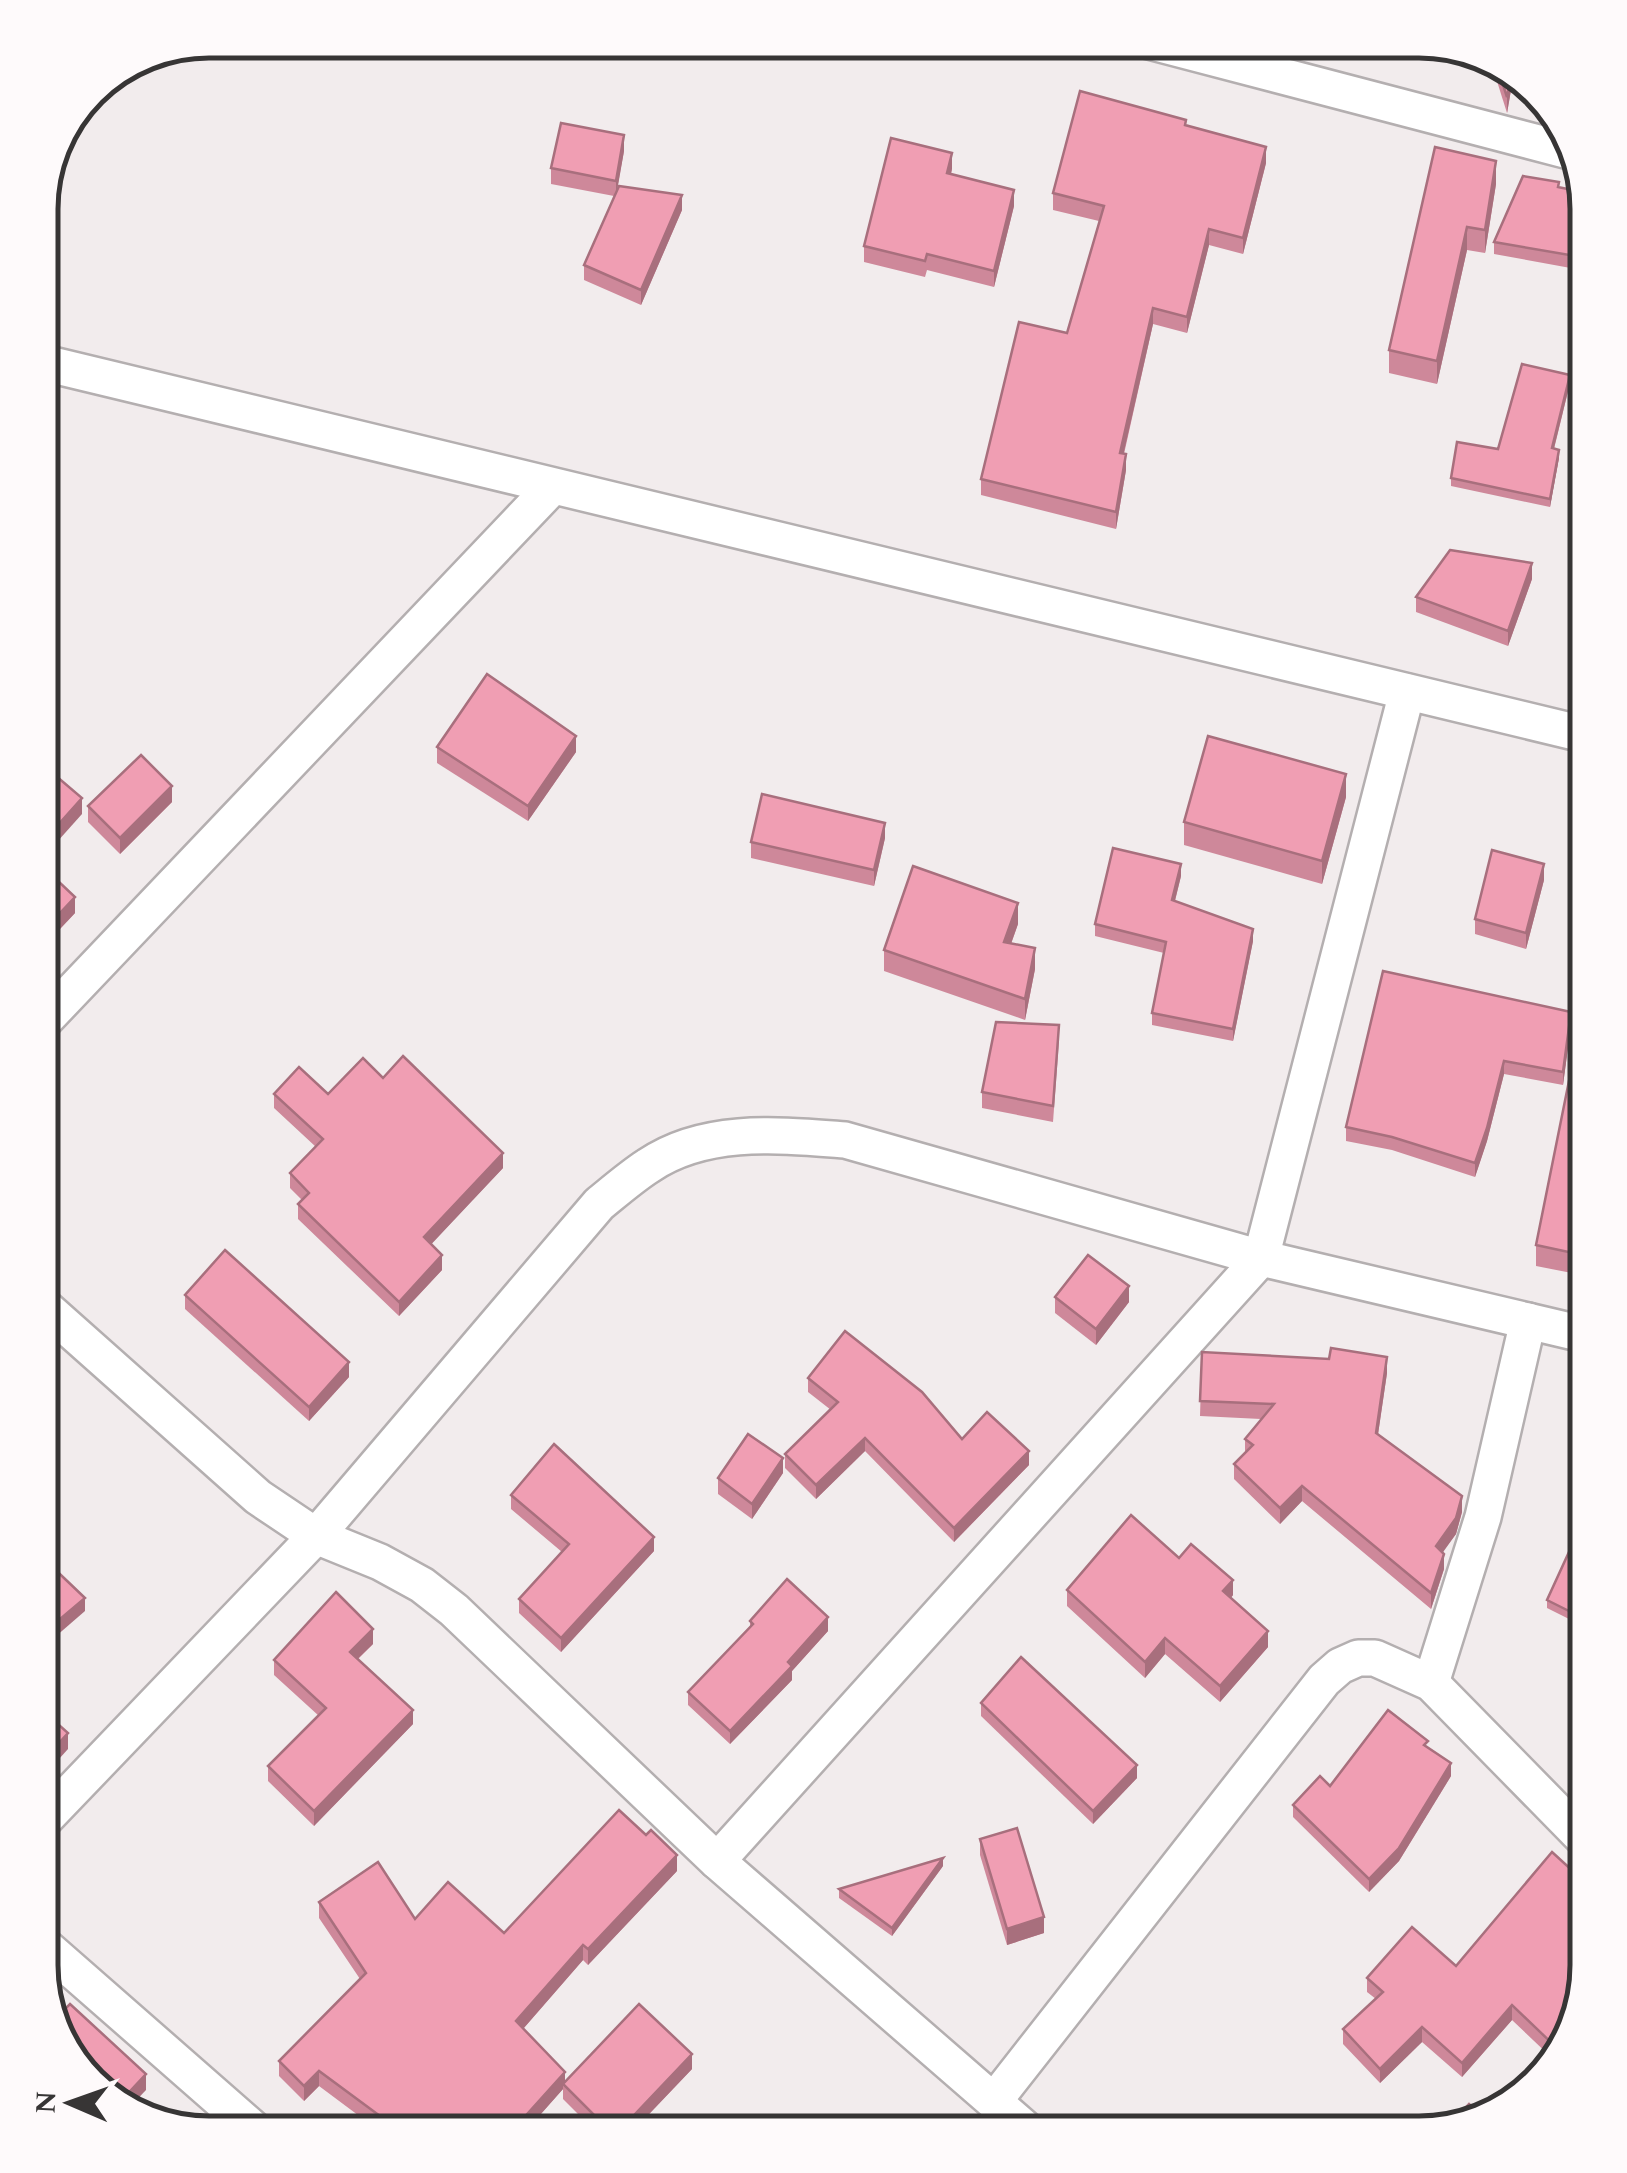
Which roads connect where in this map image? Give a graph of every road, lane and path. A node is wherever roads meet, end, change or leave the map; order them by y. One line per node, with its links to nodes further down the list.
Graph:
1 (1213, 58): 2 (street)
2 (1556, 147)
3 (58, 366): 4 (street)
4 (552, 488): 5 (street); 7 (street)
5 (1407, 692): 6 (street); 8 (street)
6 (1570, 731)
7 (58, 1006)
8 (1260, 1258): 10 (street); 12 (street); 16 (street)
9 (57, 1319): 12 (street)
10 (1528, 1321): 11 (street); 13 (street)
11 (1570, 1331)
12 (316, 1536): 14 (street); 16 (street)
13 (1432, 1683): 15 (street); 18 (street)
14 (57, 1806)
15 (1570, 1825)
16 (717, 1861): 18 (street)
17 (57, 1957): 19 (street)
18 (994, 2102): 20 (street)
19 (239, 2116)
20 (1010, 2116)

